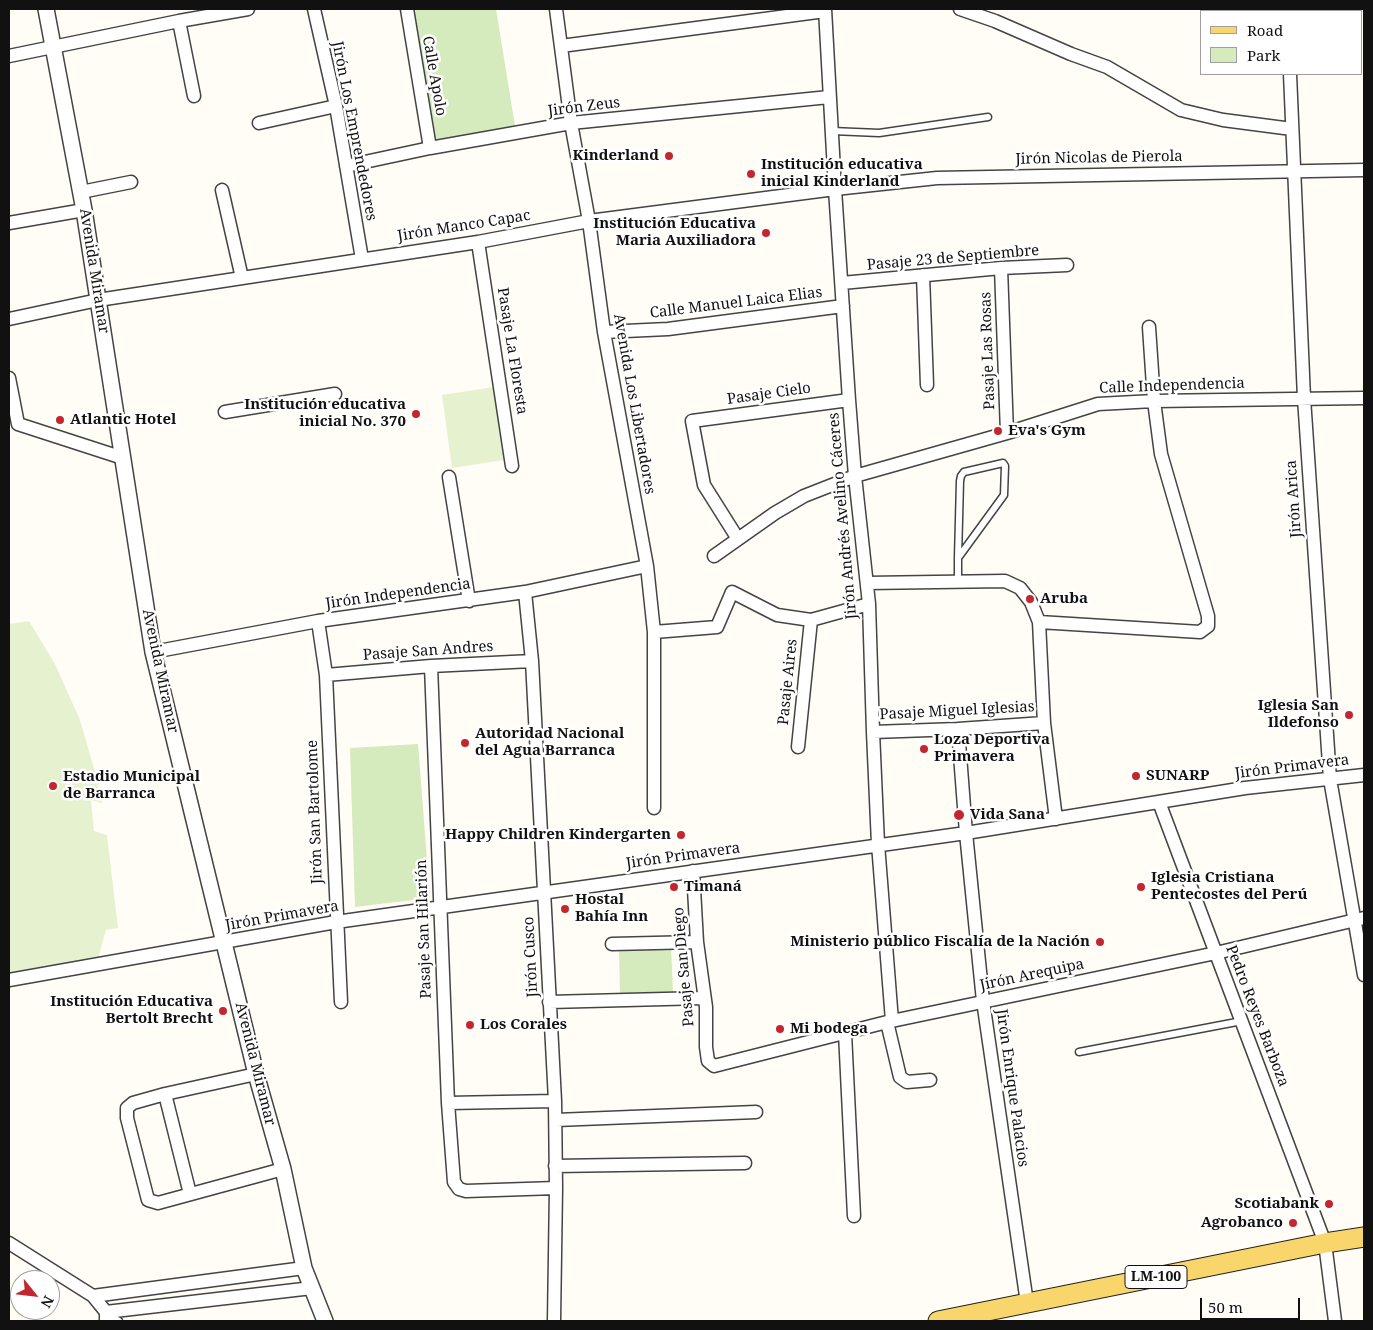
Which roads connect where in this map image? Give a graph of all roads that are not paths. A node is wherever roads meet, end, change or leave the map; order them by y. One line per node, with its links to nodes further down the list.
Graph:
1 (46, 9): 11 (street, Avenida Miramar)
2 (248, 9): 9 (street)
3 (314, 9): 16 (street, Jirón Los Emprendedores)
4 (407, 9): 22 (street, Calle Apolo)
5 (556, 9): 10 (street, Avenida Los Libertadores)
6 (960, 9): 8 (street)
7 (825, 10): 10 (street); 15 (street, Jirón Andrés Avelino Cáceres)
8 (995, 15): 20 (street)
9 (179, 21): 11 (street); 14 (street)
10 (561, 46): 19 (street, Avenida Los Libertadores)
11 (54, 48): 12 (street); 29 (street, Avenida Miramar)
12 (9, 56)
13 (1290, 75): 20 (street, Jirón Arica)
14 (194, 96)
15 (829, 97): 19 (street, Jirón Zeus); 21 (street, Jirón Andrés Avelino Cáceres)
16 (336, 106): 18 (street); 23 (street, Jirón Los Emprendedores)
17 (988, 117): 21 (lane)
18 (260, 123)
19 (571, 124): 22 (street, Jirón Zeus); 31 (street, Avenida Los Libertadores)
20 (1292, 129): 25 (street, Jirón Arica)
21 (832, 131): 27 (street, Jirón Andrés Avelino Cáceres)
22 (430, 148): 23 (street, Jirón Zeus)
23 (346, 166): 34 (street, Jirón Los Emprendedores)
24 (1364, 170): 25 (street, Jirón Nicolas de Pierola)
25 (1295, 171): 27 (street, Jirón Nicolas de Pierola); 48 (street, Jirón Arica)
26 (131, 182): 29 (street)
27 (834, 189): 31 (street, Jirón Manco Capac); 39 (street, Jirón Andrés Avelino Cáceres)
28 (222, 190): 38 (street)
29 (80, 192): 30 (street, Avenida Miramar)
30 (84, 210): 32 (street); 40 (street, Avenida Miramar)
31 (589, 221): 33 (street, Jirón Manco Capac); 44 (street, Avenida Los Libertadores)
32 (9, 223)
33 (478, 242): 34 (street, Jirón Manco Capac); 55 (street, Pasaje La Floresta)
34 (362, 259): 38 (street, Jirón Manco Capac)
35 (1066, 265): 36 (street, Pasaje 23 de Septiembre)
36 (1001, 268): 37 (street, Pasaje 23 de Septiembre); 53 (street, Pasaje Las Rosas)
37 (923, 275): 39 (street, Pasaje 23 de Septiembre); 46 (street)
38 (242, 278): 40 (street, Jirón Manco Capac)
39 (842, 283): 41 (street, Jirón Andrés Avelino Cáceres)
40 (98, 300): 42 (street); 54 (street, Avenida Miramar)
41 (843, 306): 44 (street, Calle Manuel Laica Elias); 50 (street, Jirón Andrés Avelino Cáceres)
42 (9, 319)
43 (1149, 327): 51 (street)
44 (604, 332): 61 (street, Avenida Los Libertadores)
45 (9, 378): 54 (street)
46 (927, 385)
47 (335, 394): 52 (street)
48 (1304, 398): 49 (street, Calle Independencia); 51 (street, Calle Independencia); 80 (street, Jirón Arica)
49 (1364, 398)
50 (849, 400): 56 (street, Jirón Andrés Avelino Cáceres); 58 (street, Pasaje Cielo)
51 (1154, 401): 53 (street, Calle Independencia); 69 (street)
52 (225, 412)
53 (1007, 433): 56 (street, Calle Independencia)
54 (123, 458): 71 (street, Avenida Miramar)
55 (512, 466)
56 (855, 476): 58 (street, Calle Independencia); 63 (street, Jirón Andrés Avelino Cáceres)
57 (449, 477): 65 (street)
58 (738, 539): 59 (street, Calle Independencia)
59 (714, 556)
60 (958, 558): 60 (lane); 62 (lane)
61 (647, 566): 64 (street, Jirón Independencia); 70 (street, Avenida Los Libertadores)
62 (958, 582): 63 (street); 69 (street)
63 (867, 583): 66 (street, Jirón Andrés Avelino Cáceres)
64 (525, 592): 65 (street, Jirón Independencia); 72 (street, Jirón Cusco)
65 (469, 601): 67 (street, Jirón Independencia)
66 (869, 604): 68 (street); 77 (street, Jirón Andrés Avelino Cáceres)
67 (318, 620): 71 (street, Jirón Independencia); 74 (street, Jirón San Bartolome)
68 (811, 620): 70 (street); 78 (street, Pasaje Aires)
69 (1039, 622): 75 (street)
70 (654, 632): 82 (street, Avenida Los Libertadores)
71 (153, 652): 91 (street, Avenida Miramar)
72 (532, 661): 73 (street, Pasaje San Andres); 87 (street, Jirón Cusco)
73 (431, 666): 74 (street, Pasaje San Andres); 88 (street, Pasaje San Hilarión)
74 (326, 674): 90 (street, Jirón San Bartolome)
75 (1044, 723): 76 (street, Pasaje Miguel Iglesias); 83 (street)
76 (958, 729): 77 (street, Pasaje Miguel Iglesias); 84 (street, Jirón Enrique Palacios)
77 (873, 732): 85 (street, Jirón Andrés Avelino Cáceres)
78 (798, 747)
79 (1364, 775): 80 (street, Jirón Primavera)
80 (1330, 779): 81 (street, Jirón Primavera); 89 (street, Jirón Arica)
81 (1159, 802): 83 (street, Jirón Primavera); 94 (street, Pedro Reyes Barboza)
82 (654, 808)
83 (1056, 819): 84 (street, Jirón Primavera)
84 (966, 833): 85 (street, Jirón Primavera); 98 (street, Jirón Enrique Palacios)
85 (878, 844): 86 (street, Jirón Primavera); 101 (street, Jirón Andrés Avelino Cáceres)
86 (694, 870): 87 (street, Jirón Primavera); 92 (street, Pasaje San Diego)
87 (544, 894): 88 (street, Jirón Primavera); 100 (street, Jirón Cusco)
88 (440, 908): 90 (street, Jirón Primavera); 110 (street, Pasaje San Hilarión)
89 (1360, 918): 94 (street, Jirón Arequipa); 95 (street, Jirón Arica)
90 (336, 922): 91 (street, Jirón Primavera); 99 (street, Jirón San Bartolome)
91 (225, 942): 96 (street, Jirón Primavera); 106 (street, Avenida Miramar)
92 (697, 942): 93 (street); 97 (street, Pasaje San Diego)
93 (612, 944)
94 (1216, 953): 98 (street, Jirón Arequipa); 102 (street, Pedro Reyes Barboza)
95 (1364, 975)
96 (9, 980)
97 (703, 998): 100 (street); 105 (street, Pasaje San Diego)
98 (982, 1001): 101 (street, Jirón Arequipa); 125 (street, Jirón Enrique Palacios)
99 (341, 1002)
100 (549, 1002): 109 (street, Jirón Cusco)
101 (889, 1021): 103 (street, Jirón Arequipa); 107 (street, Jirón Andrés Avelino Cáceres)
102 (1242, 1022): 104 (lane); 120 (street, Pedro Reyes Barboza)
103 (845, 1033): 105 (street, Jirón Arequipa); 118 (street)
104 (1080, 1052)
105 (708, 1061)
106 (256, 1074): 108 (street); 115 (street, Avenida Miramar)
107 (930, 1080)
108 (166, 1094): 117 (street); 117 (street)
109 (555, 1101): 110 (street); 112 (street, Jirón Cusco)
110 (448, 1103): 116 (street, Pasaje San Hilarión)
111 (756, 1112): 112 (street)
112 (556, 1120): 114 (street, Jirón Cusco)
113 (745, 1163): 114 (street)
114 (555, 1166): 116 (street, Jirón Cusco)
115 (283, 1169): 117 (street); 122 (street, Avenida Miramar)
116 (556, 1188): 130 (street, Jirón Cusco)
117 (190, 1194)
118 (854, 1216)
119 (1364, 1237): 120 (main road, LM-100)
120 (1325, 1242): 125 (main road, LM-100); 132 (street, Pedro Reyes Barboza)
121 (9, 1243): 124 (street)
122 (304, 1268): 123 (street, Avenida Miramar); 124 (street)
123 (312, 1288): 127 (street); 129 (street, Avenida Miramar)
124 (93, 1296): 127 (street)
125 (1027, 1303): 126 (main road, LM-100)
126 (987, 1316): 131 (main road, LM-100)
127 (106, 1317): 128 (lane)
128 (119, 1321)
129 (325, 1321)
130 (554, 1321)
131 (938, 1321)
132 (1335, 1321)

